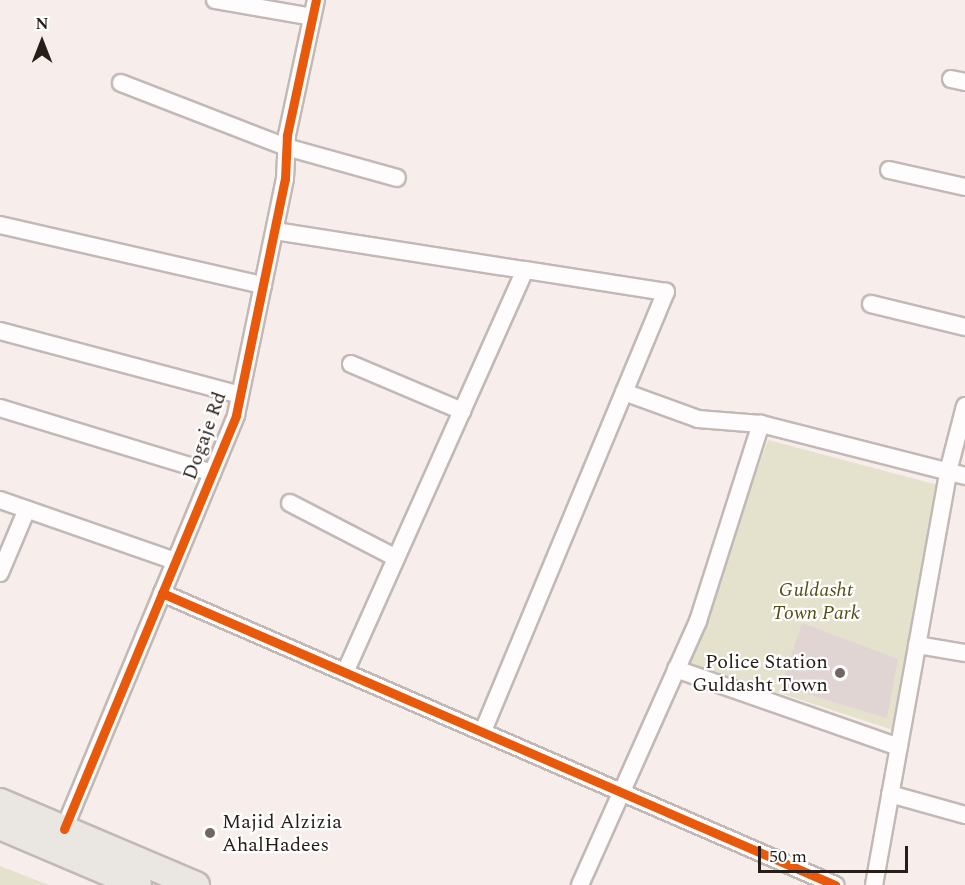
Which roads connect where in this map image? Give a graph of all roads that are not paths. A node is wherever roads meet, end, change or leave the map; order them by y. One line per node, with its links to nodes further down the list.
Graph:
1 (214, 0): 3 (street)
2 (316, 0): 3 (street, Dogaje Rd)
3 (312, 17): 5 (street, Dogaje Rd)
4 (121, 83): 5 (street)
5 (286, 147): 7 (street); 10 (street, Dogaje Rd)
6 (890, 170): 8 (street)
7 (397, 178)
8 (965, 187)
9 (0, 225): 12 (street)
10 (274, 231): 11 (street); 12 (street, Dogaje Rd)
11 (525, 270): 17 (street); 21 (street)
12 (263, 285): 18 (street, Dogaje Rd)
13 (871, 304): 14 (street)
14 (965, 327)
15 (0, 331): 18 (street)
16 (351, 364): 21 (street)
17 (624, 392): 22 (street); 36 (street)
18 (240, 395): 23 (street, Dogaje Rd)
19 (965, 406): 24 (street)
20 (0, 408): 23 (street)
21 (462, 411): 28 (street)
22 (761, 424): 24 (street); 34 (street)
23 (212, 474): 29 (street, Dogaje Rd)
24 (957, 474): 32 (street)
25 (0, 500): 27 (street)
26 (290, 503): 28 (street)
27 (27, 509): 29 (street); 30 (street)
28 (396, 558): 35 (street)
29 (175, 561): 31 (street, Dogaje Rd)
30 (0, 573)
31 (162, 594): 35 (street); 43 (street, Dogaje Rd)
32 (917, 645): 33 (street); 37 (street)
33 (965, 653)
34 (676, 669): 37 (street); 38 (street)
35 (345, 672): 36 (street)
36 (483, 731): 38 (street)
37 (898, 747): 39 (street)
38 (622, 790): 46 (street); 47 (street)
39 (890, 794): 41 (street); 48 (street)
40 (0, 802): 43 (main road)
41 (965, 815)
42 (0, 826): 44 (main road)
43 (64, 829): 45 (main road)
44 (138, 885)
45 (196, 885)
46 (580, 885)
47 (834, 885)
48 (874, 885)

